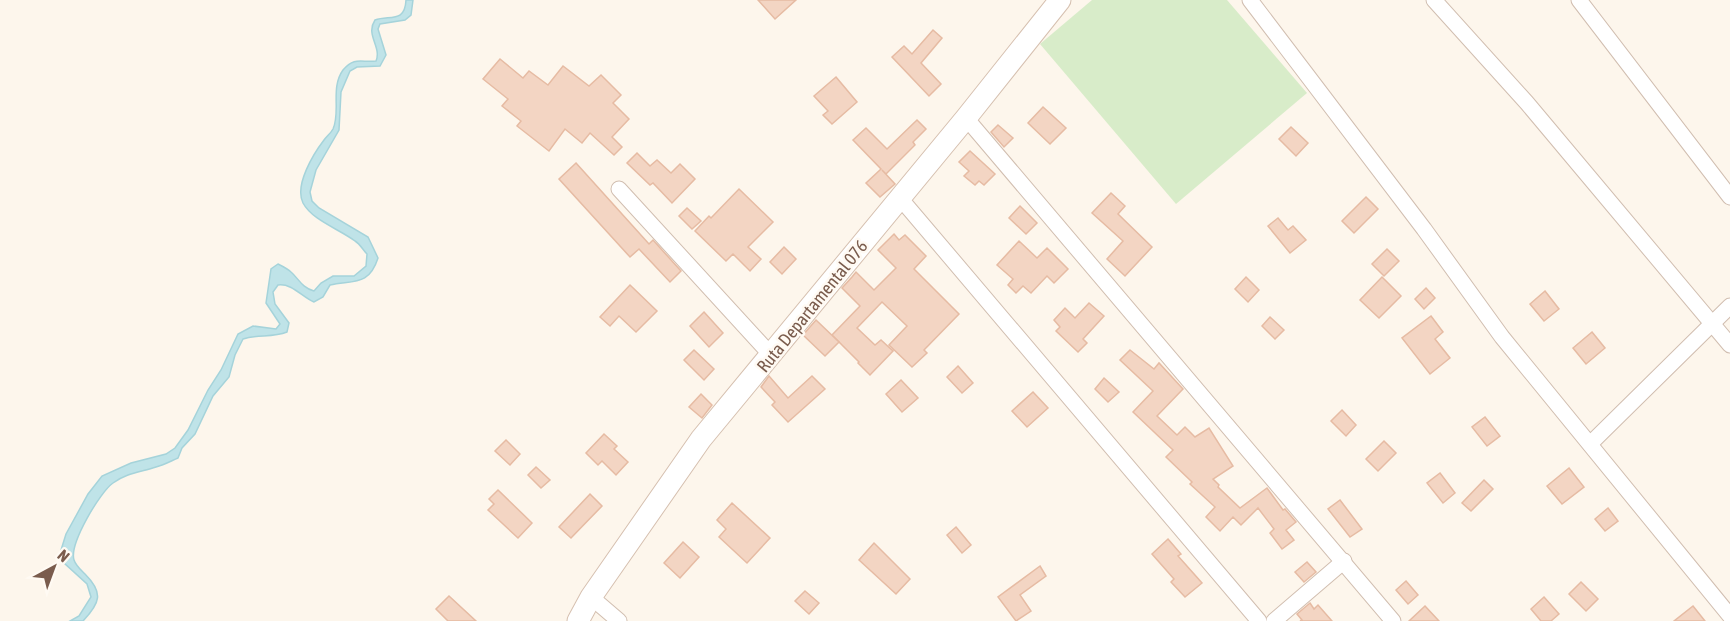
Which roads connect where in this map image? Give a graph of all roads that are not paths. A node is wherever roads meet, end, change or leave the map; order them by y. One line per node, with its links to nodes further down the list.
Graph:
1 (1060, 0): 5 (main road, Ruta Departamental 076)
2 (1250, 0): 13 (street)
3 (1434, 0): 10 (street)
4 (1579, 0): 7 (street)
5 (966, 118): 8 (main road, Ruta Departamental 076); 14 (street)
6 (619, 189): 12 (street)
7 (1730, 197)
8 (900, 198): 12 (main road, Ruta Departamental 076); 19 (street)
9 (1730, 306): 10 (street)
10 (1713, 323): 11 (street); 13 (street)
11 (1730, 345)
12 (771, 355): 15 (main road, Ruta Departamental 076)
13 (1590, 444): 16 (street)
14 (1344, 561): 20 (street); 21 (street)
15 (591, 597): 17 (main road, Ruta Departamental 076); 18 (street)
16 (1730, 616)
17 (578, 621)
18 (619, 621)
19 (1259, 621)
20 (1274, 621)
21 (1393, 621)

